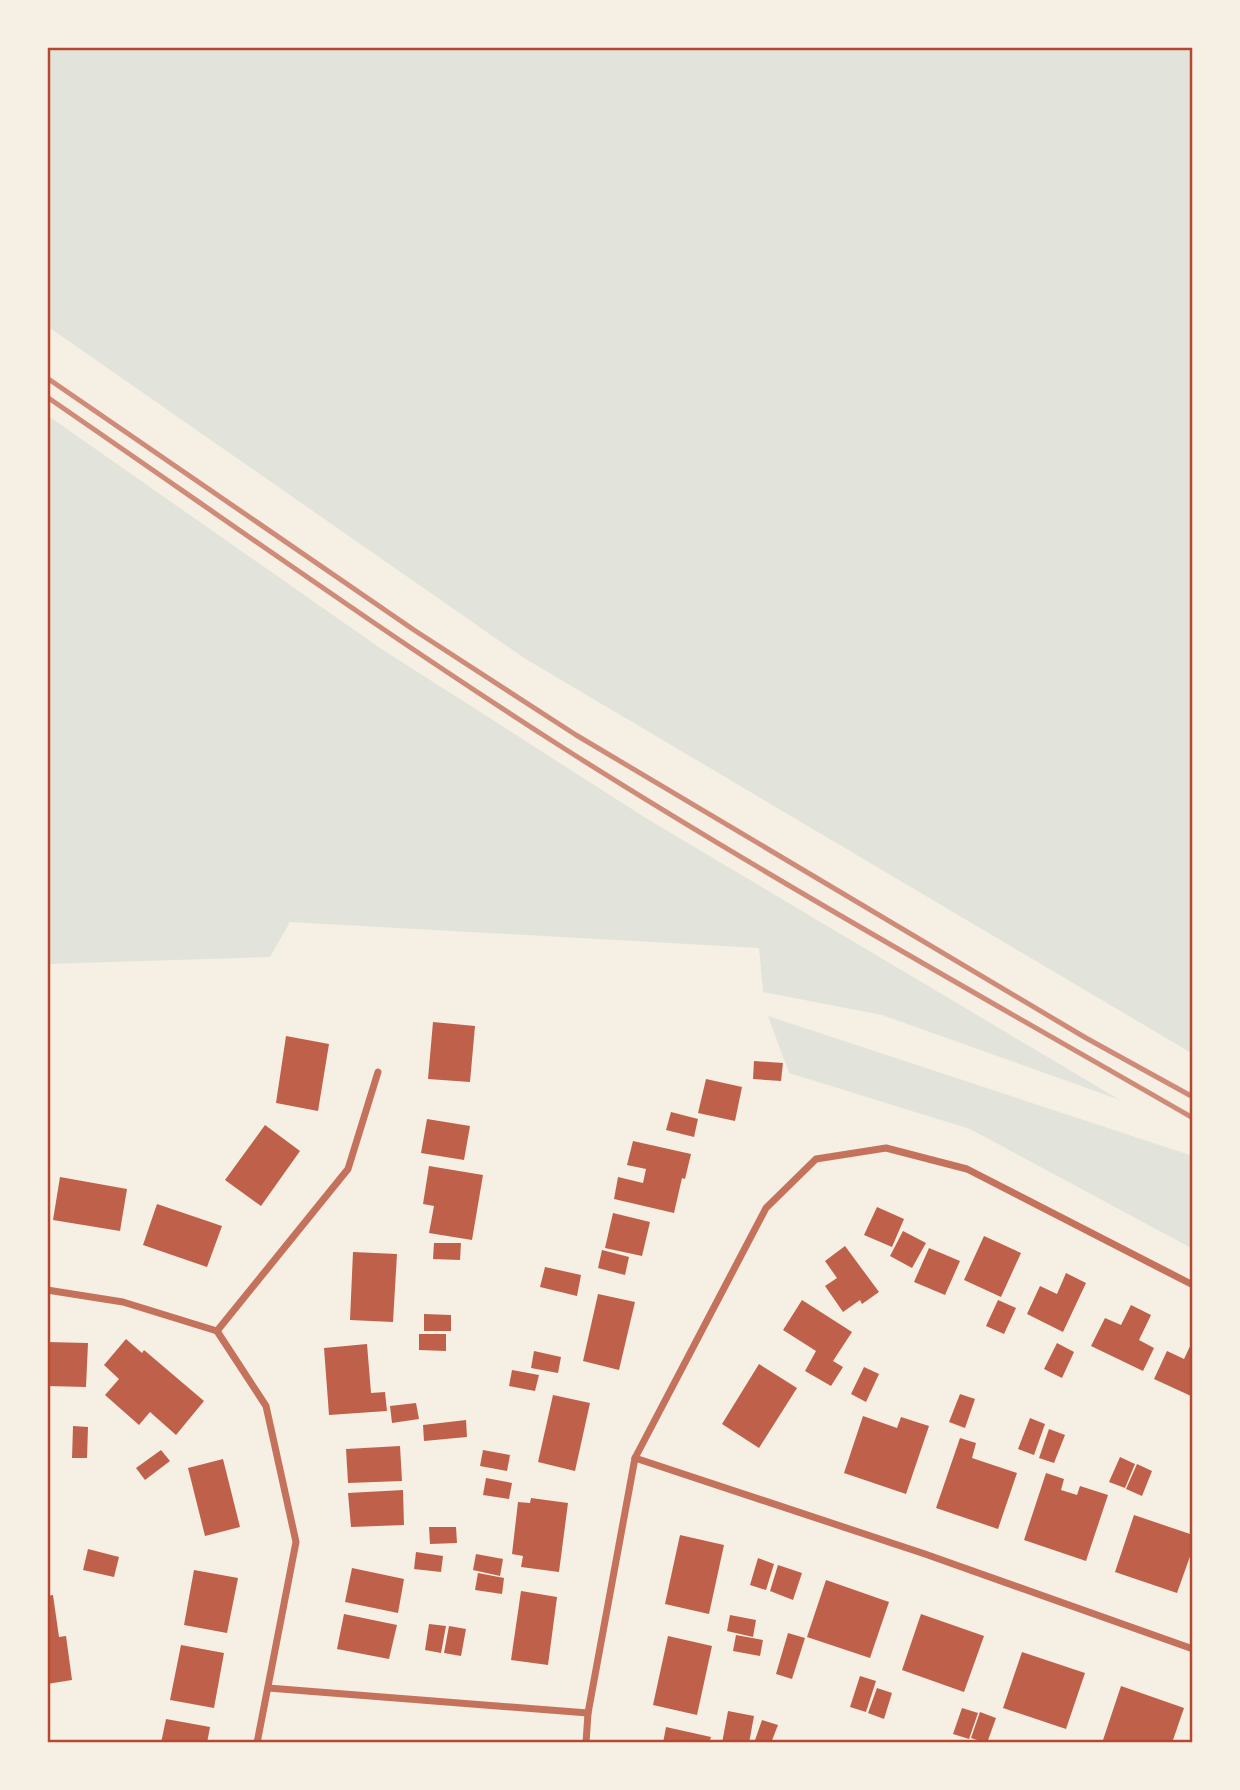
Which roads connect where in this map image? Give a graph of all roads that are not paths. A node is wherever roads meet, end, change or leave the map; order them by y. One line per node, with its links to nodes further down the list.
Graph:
1 (378, 1072): 4 (street)
2 (1193, 1286): 5 (street)
3 (47, 1290): 4 (street)
4 (217, 1331): 7 (street)
5 (635, 1458): 6 (street); 8 (street)
6 (1193, 1648)
7 (268, 1688): 8 (street); 9 (street)
8 (588, 1713): 10 (street)
9 (257, 1743)
10 (586, 1743)

